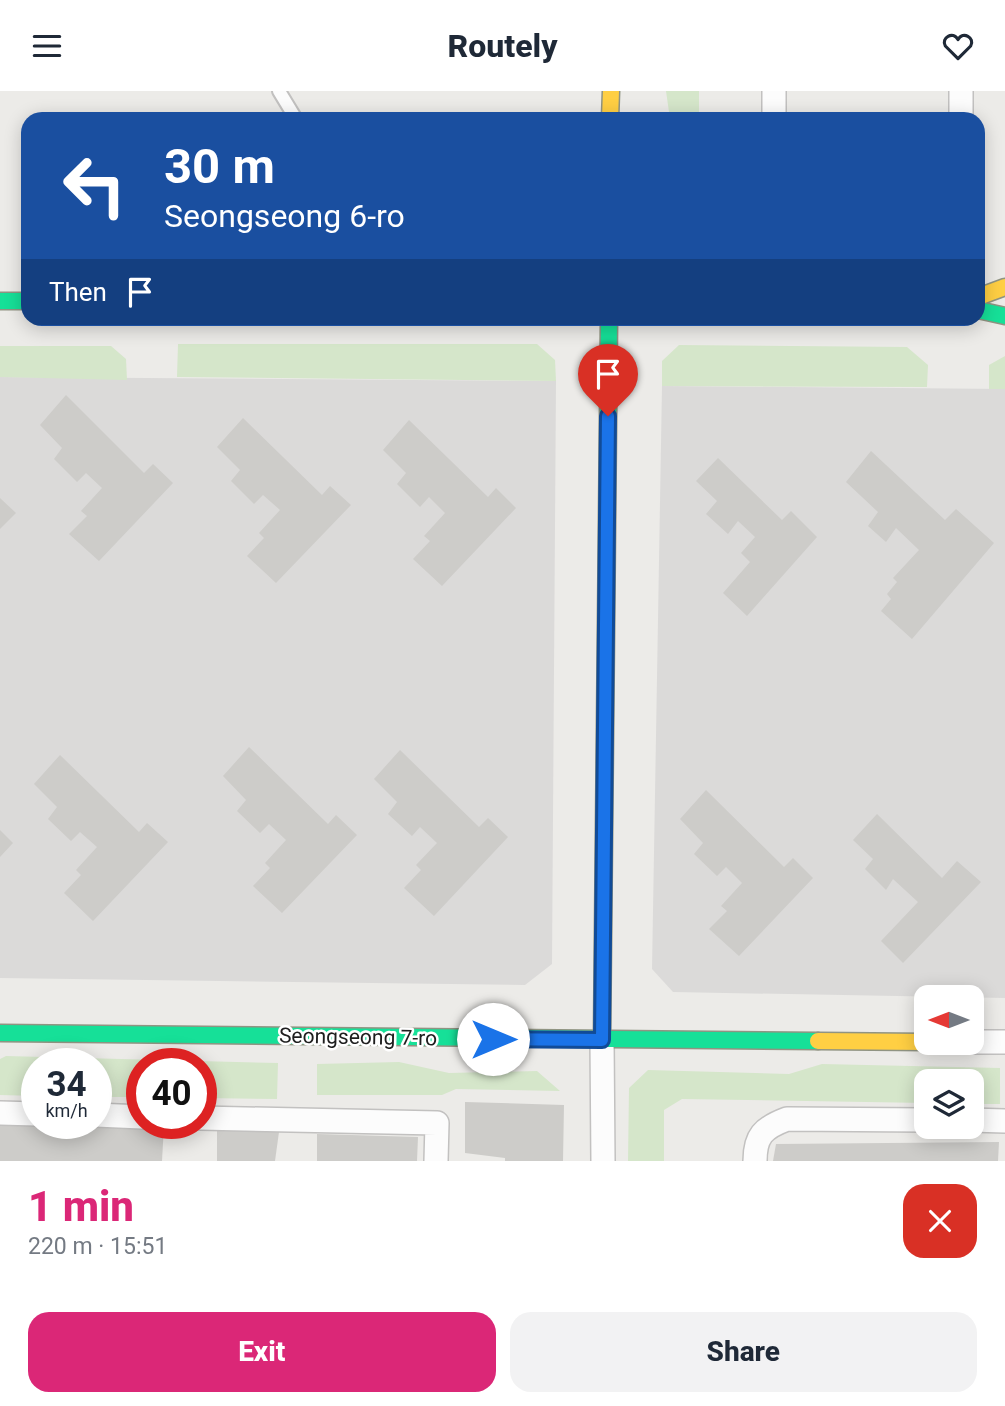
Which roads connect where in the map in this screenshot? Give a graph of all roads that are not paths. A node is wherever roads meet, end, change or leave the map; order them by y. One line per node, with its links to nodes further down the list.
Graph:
1 (279, 91): 5 (lane)
2 (611, 91): 6 (street)
3 (774, 91): 7 (street)
4 (961, 91): 8 (street)
5 (292, 112)
6 (611, 112)
7 (774, 112)
8 (961, 112)
9 (1005, 287): 10 (street)
10 (985, 294)
11 (21, 301): 12 (street)
12 (0, 302)
13 (985, 312): 14 (street)
14 (1005, 316)
15 (609, 326): 17 (street)
16 (0, 1033): 17 (street, Seongseong 7-ro)
17 (602, 1040): 18 (street, Seongseong 7-ro); 28 (street)
18 (914, 1042)
19 (984, 1042): 20 (street)
20 (1005, 1042)
21 (0, 1113): 22 (street)
22 (21, 1114)
23 (217, 1118): 27 (street)
24 (914, 1120): 29 (street)
25 (984, 1120): 26 (street)
26 (1005, 1121)
27 (436, 1161)
28 (603, 1161)
29 (755, 1161)

